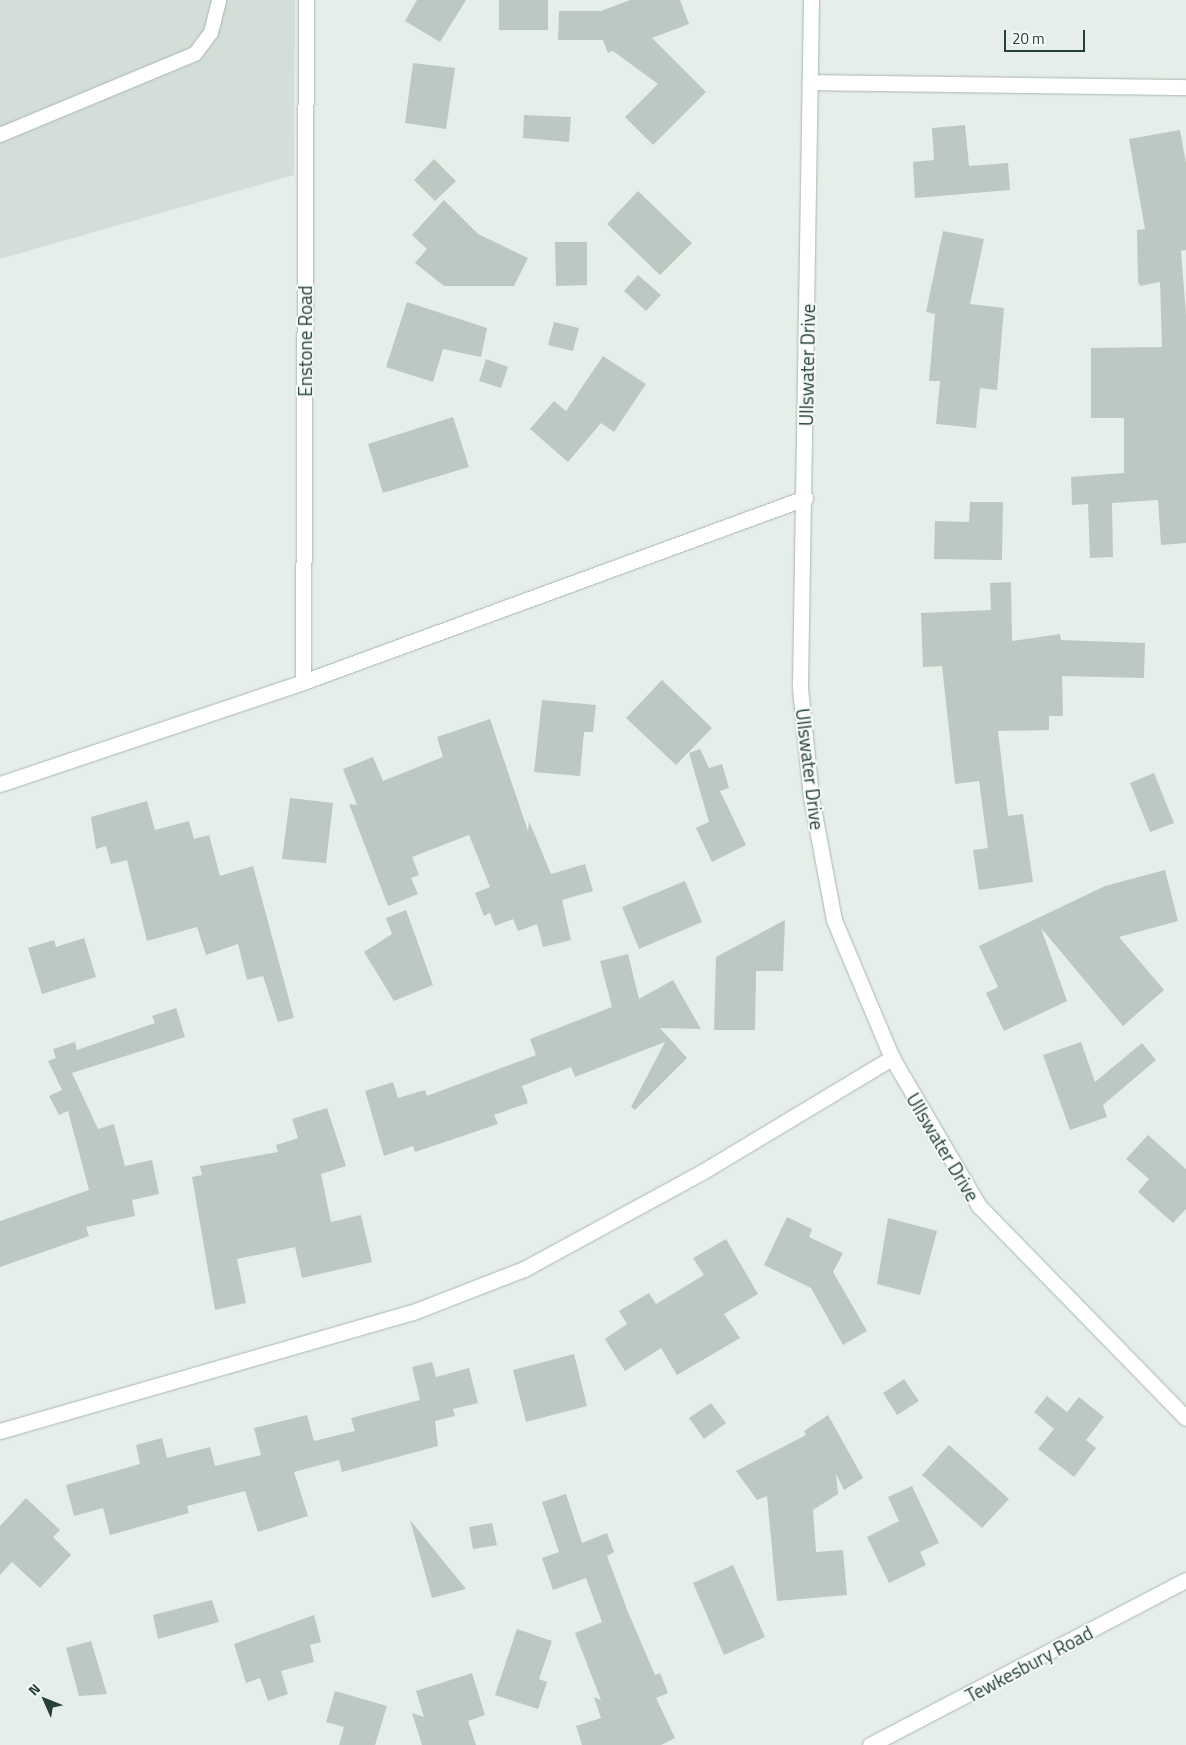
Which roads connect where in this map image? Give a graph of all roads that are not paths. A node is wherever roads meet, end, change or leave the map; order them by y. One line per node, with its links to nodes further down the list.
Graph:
1 (220, 0): 6 (lane)
2 (306, 0): 8 (street, Enstone Road)
3 (811, 0): 4 (street, Ullswater Drive)
4 (810, 82): 5 (street); 7 (street, Ullswater Drive)
5 (1186, 88)
6 (0, 136)
7 (806, 498): 8 (street); 10 (street, Ullswater Drive)
8 (303, 682): 9 (street)
9 (0, 784)
10 (892, 1058): 11 (street, Ullswater Drive); 12 (street)
11 (1186, 1418)
12 (0, 1432)
13 (1186, 1580): 14 (street, Tewkesbury Road)
14 (870, 1745)

